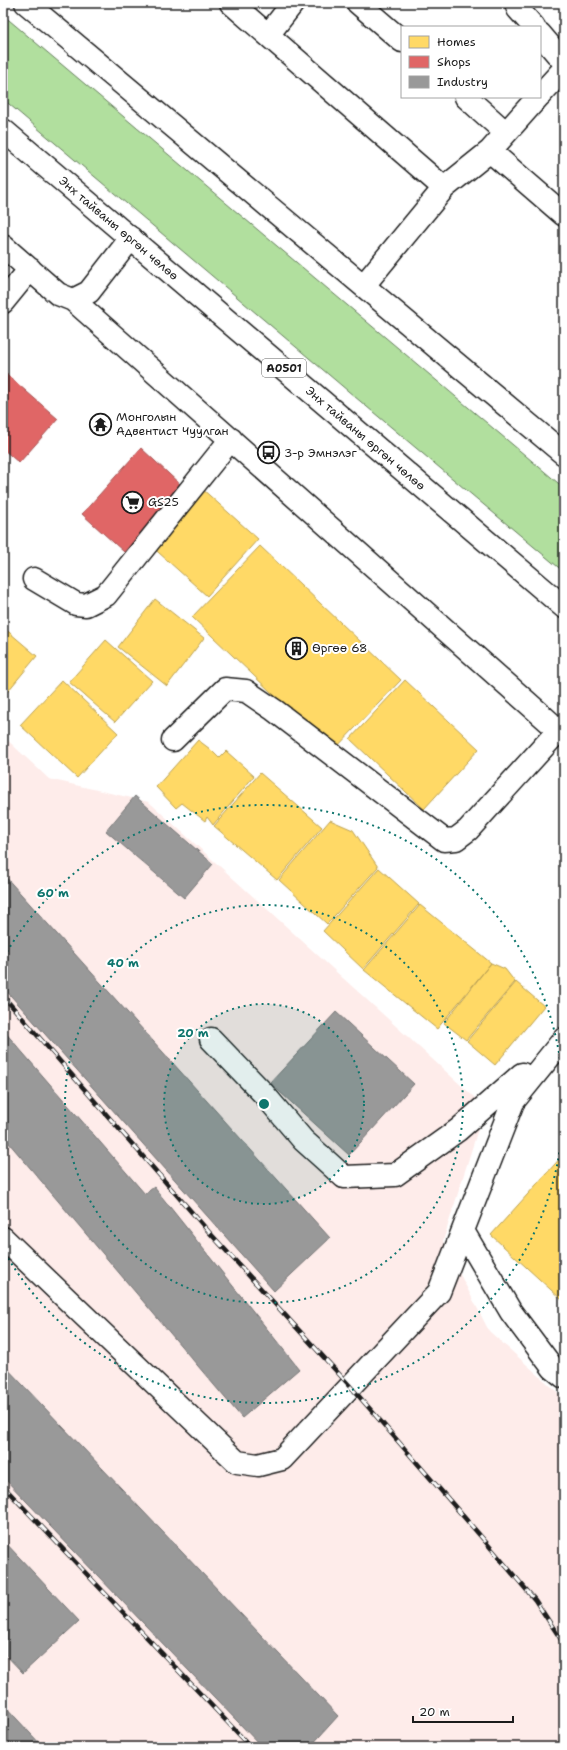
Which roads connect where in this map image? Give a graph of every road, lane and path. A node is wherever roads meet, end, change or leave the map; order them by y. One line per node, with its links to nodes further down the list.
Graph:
1 (26, 3): 23 (main road)
2 (231, 3): 7 (main road)
3 (293, 3): 7 (main road)
4 (358, 3): 9 (main road)
5 (516, 3): 6 (main road)
6 (533, 26)
7 (268, 35): 18 (main road)
8 (541, 35): 10 (main road)
9 (401, 40)
10 (564, 62)
11 (564, 69): 12 (main road)
12 (541, 94)
13 (467, 98): 16 (main road)
14 (537, 98): 16 (main road)
15 (3, 130): 20 (main road, Энх тайваны өргөн чөлөө / A0501)
16 (506, 133): 17 (main road)
17 (490, 151): 18 (main road); 19 (main road)
18 (444, 188): 23 (main road)
19 (564, 215)
20 (131, 238): 24 (main road); 29 (main road, Энх тайваны өргөн чөлөө / A0501)
21 (3, 246): 22 (main road)
22 (30, 269): 24 (main road); 25 (main road)
23 (364, 285): 27 (main road)
24 (73, 300): 26 (main road)
25 (3, 302)
26 (231, 439): 28 (main road); 30 (main road)
27 (564, 454)
28 (34, 579)
29 (564, 607)
30 (562, 733): 31 (main road)
31 (173, 740)
32 (211, 1039): 33 (main road)
33 (564, 1039): 34 (main road)
34 (463, 1231): 35 (main road); 36 (main road)
35 (3, 1238)
36 (564, 1377)

